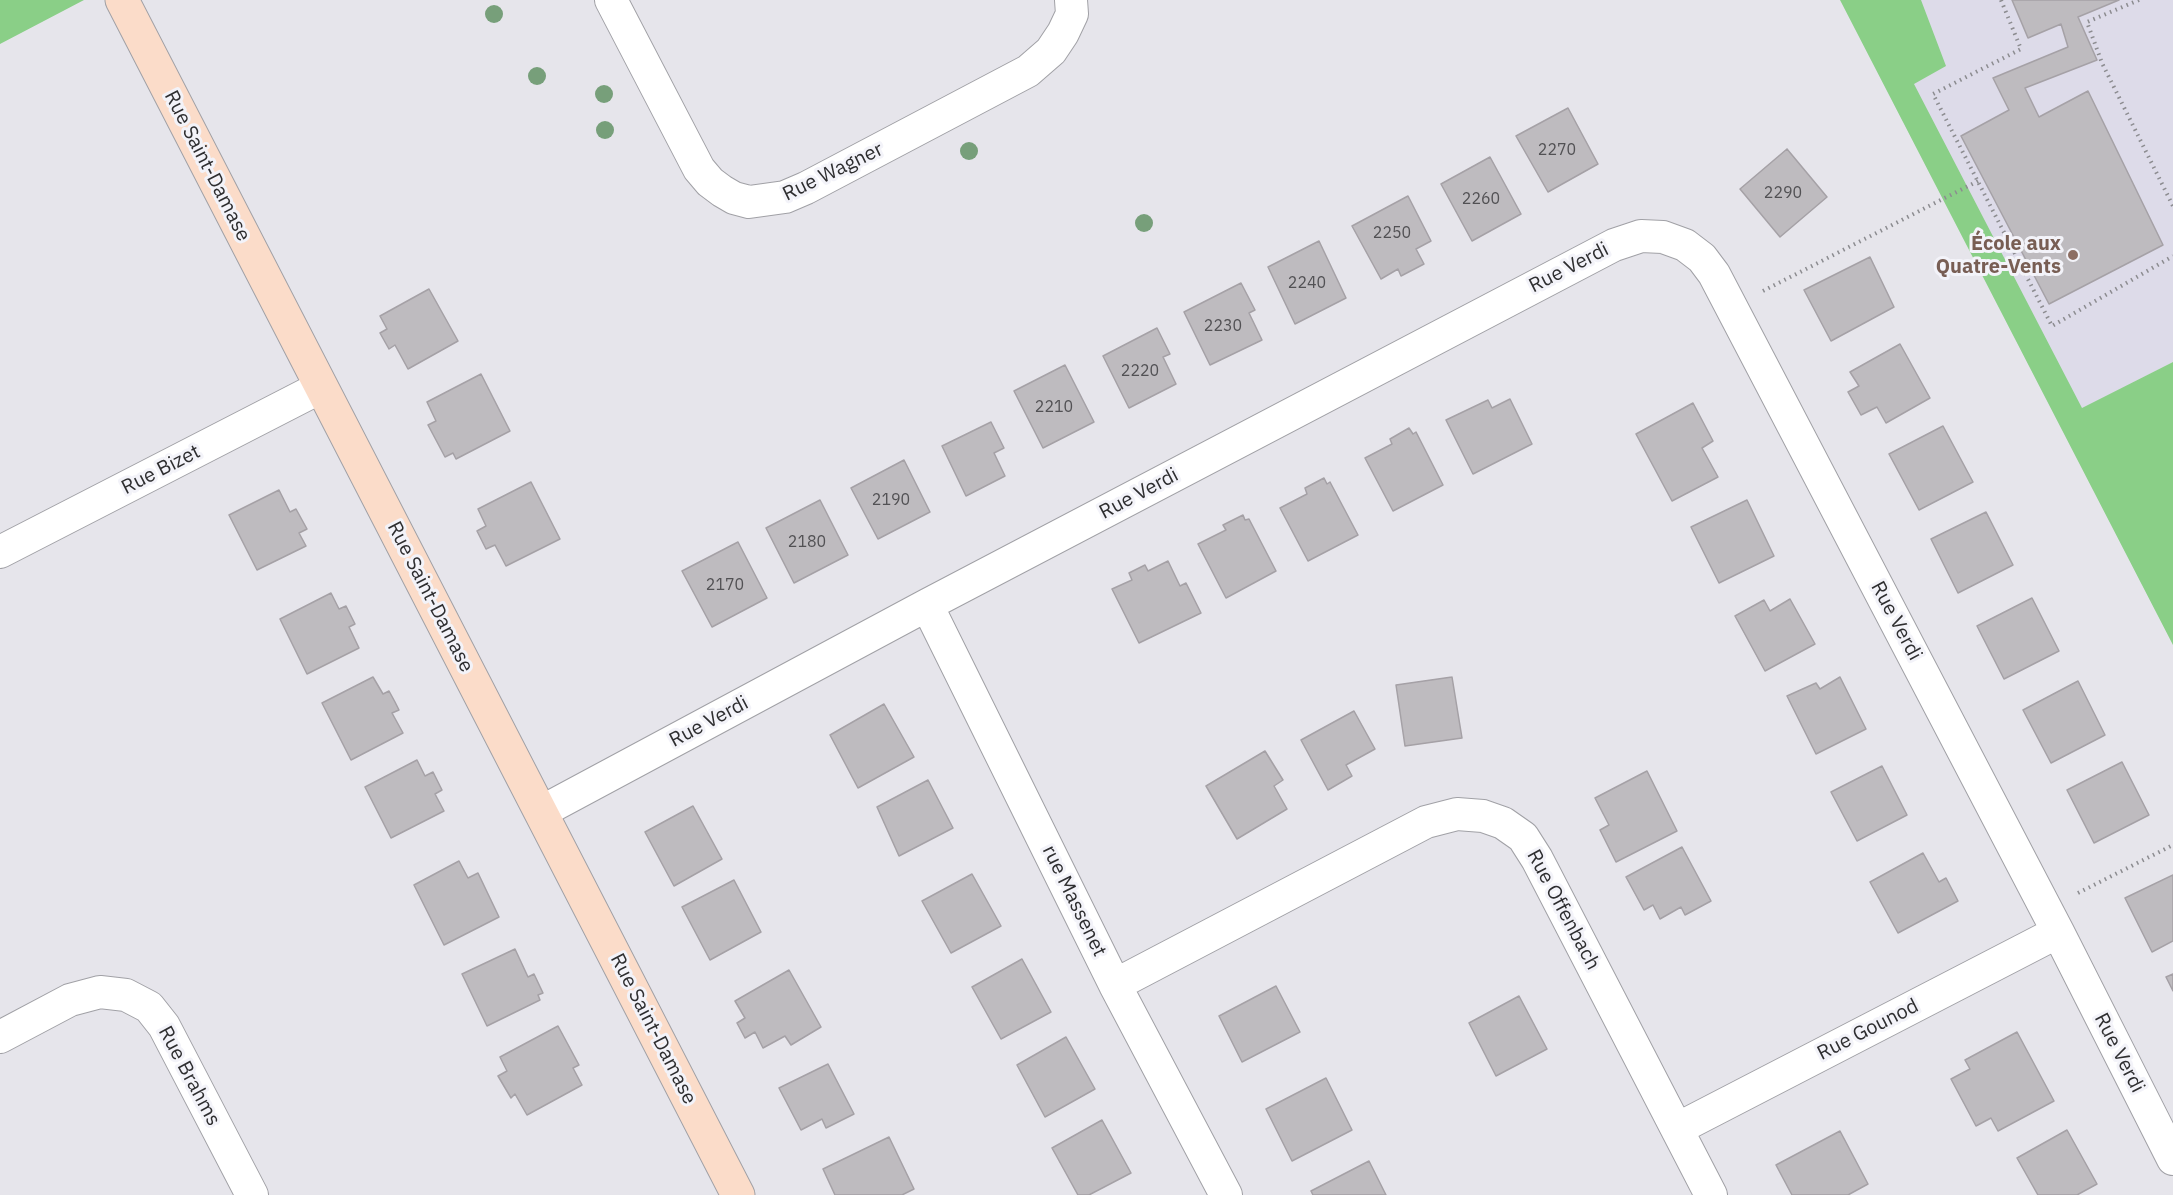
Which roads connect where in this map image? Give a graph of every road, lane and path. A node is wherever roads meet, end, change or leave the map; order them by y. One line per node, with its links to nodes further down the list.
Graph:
1 (122, 0): 10 (street, Rue Saint-Damase)
2 (611, 0): 3 (street, Rue Wagner)
3 (1071, 0)
4 (2001, 0): 6 (path)
5 (2139, 0): 7 (path)
6 (1978, 181): 8 (path); 9 (path)
7 (2173, 206)
8 (2173, 256)
9 (1757, 294)
10 (321, 387): 11 (street, Rue Bizet); 13 (street, Rue Saint-Damase)
11 (0, 552)
12 (927, 605): 13 (street, Rue Verdi); 16 (street, Rue Verdi); 17 (street, rue Massenet)
13 (541, 812): 22 (street, Rue Saint-Damase)
14 (2173, 845): 15 (path)
15 (2074, 895)
16 (2058, 932): 19 (street, Rue Gounod); 20 (street, Rue Verdi)
17 (1115, 985): 19 (street, Rue Offenbach); 23 (street, rue Massenet)
18 (0, 1037): 21 (street, Rue Brahms)
19 (1677, 1129): 24 (street, Rue Offenbach)
20 (2173, 1159)
21 (252, 1195)
22 (738, 1195)
23 (1226, 1195)
24 (1711, 1195)

